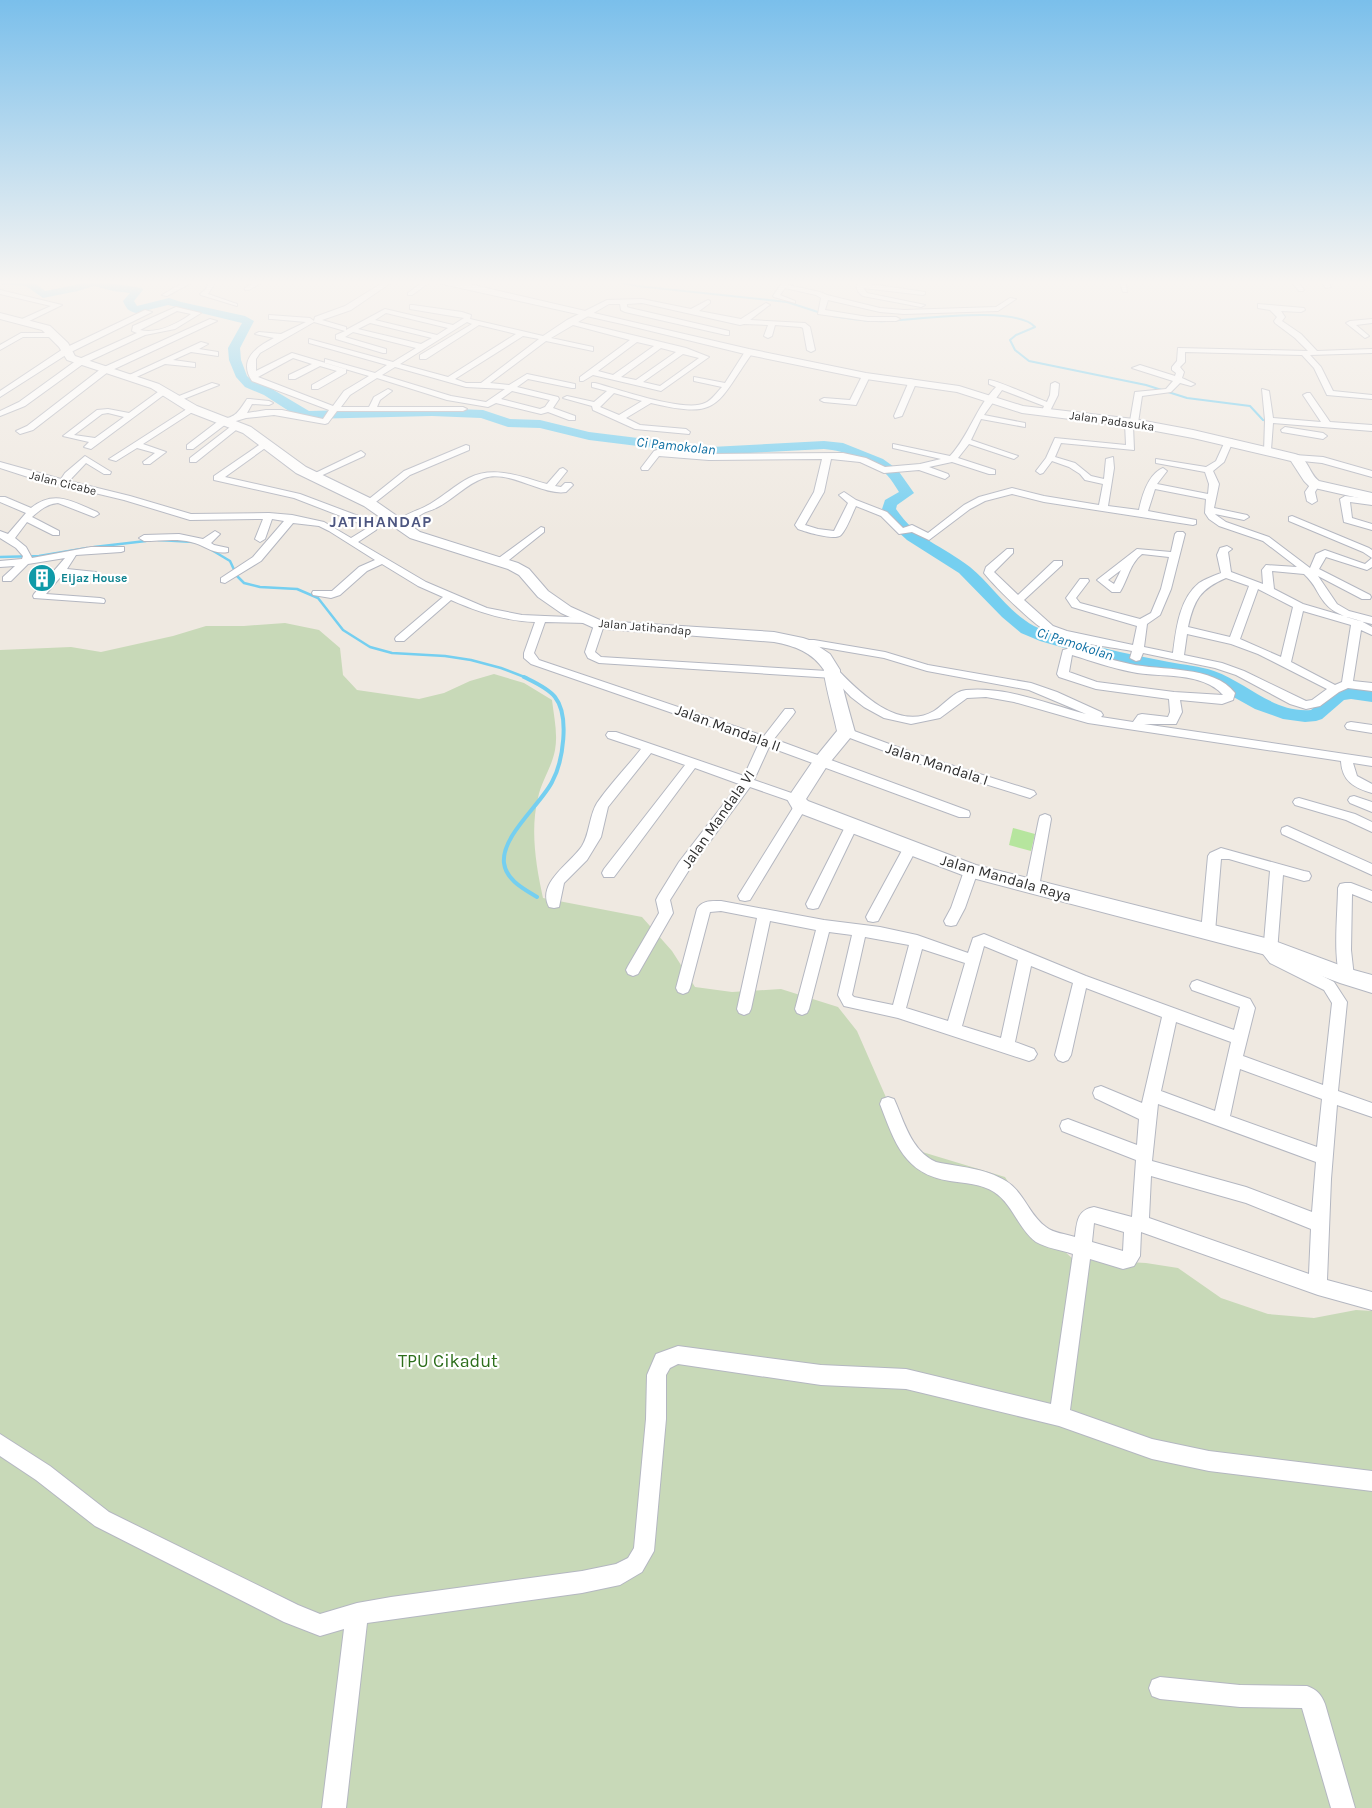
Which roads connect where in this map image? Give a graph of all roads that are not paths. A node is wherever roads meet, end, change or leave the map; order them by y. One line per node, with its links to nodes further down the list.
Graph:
1 (42, 364): 60 (street)
2 (77, 364): 72 (street)
3 (88, 364): 28 (street, Jalan Jatihandap)
4 (118, 364): 28 (street)
5 (160, 364): 35 (street)
6 (187, 364): 25 (street)
7 (251, 364): 33 (street)
8 (275, 364): 33 (street)
9 (318, 364): 36 (street)
10 (319, 364): 29 (street)
11 (340, 364): 32 (street)
12 (389, 364): 32 (street)
13 (402, 364): 26 (street)
14 (411, 364): 26 (street)
15 (473, 364): 41 (street)
16 (510, 364): 44 (street)
17 (602, 364): 30 (street)
18 (633, 364): 37 (street)
19 (663, 364): 45 (street)
20 (696, 364): 45 (street)
21 (740, 364): 51 (street)
22 (809, 364): 34 (street, Jalan Padasuka)
23 (1179, 364): 38 (street)
24 (1314, 364): 63 (street)
25 (192, 365)
26 (407, 367): 41 (street)
27 (1136, 368): 38 (street)
28 (106, 370): 35 (street, Jalan Jatihandap); 95 (street)
29 (343, 371): 31 (street); 52 (street)
30 (591, 372): 37 (street); 39 (street)
31 (357, 375)
32 (376, 375): 67 (street); 81 (street)
33 (253, 376): 81 (street)
34 (866, 376): 42 (street, Jalan Padasuka); 69 (street)
35 (129, 377): 56 (street, Jalan Jatihandap)
36 (292, 377)
37 (614, 378): 45 (street)
38 (1178, 378): 47 (street); 89 (street)
39 (583, 379)
40 (697, 379): 51 (street)
41 (449, 380): 44 (street)
42 (913, 381): 64 (street, Jalan Padasuka); 84 (street)
43 (992, 382): 53 (street)
44 (484, 384): 54 (street)
45 (636, 384)
46 (1055, 384): 77 (street)
47 (1191, 384)
48 (215, 385): 61 (street)
49 (595, 385): 55 (street)
50 (572, 386): 54 (street)
51 (725, 386): 65 (street)
52 (315, 387)
53 (1002, 387): 64 (street); 77 (street)
54 (512, 388): 67 (street); 76 (street)
55 (613, 390): 65 (street); 70 (street)
56 (164, 391): 61 (street, Jalan Jatihandap); 83 (street)
57 (388, 391): 79 (street)
58 (1265, 391): 90 (street)
59 (1307, 394): 92 (street)
60 (0, 395)
61 (178, 398): 78 (street, Jalan Jatihandap)
62 (567, 398): 70 (street)
63 (1372, 398)
64 (990, 399): 77 (street, Jalan Padasuka); 85 (street)
65 (652, 400): 87 (street)
66 (824, 400): 69 (street)
67 (494, 402): 76 (street)
68 (269, 403): 88 (street)
69 (853, 403): 82 (street)
70 (596, 404): 87 (street)
71 (0, 407): 72 (street)
72 (12, 408): 80 (street)
73 (442, 408): 74 (street); 74 (street); 75 (street)
74 (405, 409): 79 (street)
75 (463, 409)
76 (548, 409): 86 (street)
77 (1046, 409): 89 (street, Jalan Padasuka)
78 (194, 410): 88 (street, Jalan Jatihandap); 103 (street); 103 (street)
79 (371, 410): 81 (street)
80 (0, 414)
81 (331, 414): 88 (street)
82 (848, 414)
83 (130, 416): 99 (street); 99 (street)
84 (898, 416)
85 (979, 416): 91 (street); 100 (street)
86 (572, 418)
87 (619, 419): 96 (street)
88 (233, 421): 102 (street, Jalan Jatihandap); 106 (street); 117 (street)
89 (1132, 423): 101 (street, Jalan Padasuka); 113 (street)
90 (1268, 424): 92 (street); 97 (street); 108 (street)
91 (1022, 425)
92 (1328, 426): 93 (street)
93 (1338, 427): 94 (street); 98 (street)
94 (1371, 429)
95 (20, 431)
96 (686, 432)
97 (1323, 436)
98 (1346, 437)
99 (96, 441): 105 (street)
100 (967, 441): 112 (street); 115 (street)
101 (1229, 441): 108 (street, Jalan Padasuka); 125 (street)
102 (265, 444): 132 (street, Jalan Jatihandap); 171 (street)
103 (136, 445): 120 (street)
104 (896, 446): 115 (street)
105 (88, 447)
106 (190, 447)
107 (466, 448): 147 (street)
108 (1267, 450): 114 (street, Jalan Padasuka)
109 (334, 454): 118 (street)
110 (361, 454): 118 (street)
111 (827, 455): 121 (street); 123 (street); 145 (street)
112 (1014, 456)
113 (1050, 458): 124 (street); 134 (street)
114 (1295, 458): 130 (street); 136 (street)
115 (952, 459): 121 (street); 129 (street)
116 (1110, 459): 134 (street)
117 (193, 460)
118 (347, 460): 132 (street)
119 (1159, 461): 125 (street)
120 (147, 462)
121 (920, 467): 131 (street)
122 (2, 468): 133 (street, Jalan Cicabe)
123 (645, 468)
124 (1040, 470)
125 (1208, 470): 140 (street)
126 (562, 471): 137 (street)
127 (1162, 471): 152 (street)
128 (107, 472): 133 (street)
129 (992, 472)
130 (1372, 474)
131 (945, 476)
132 (311, 477): 147 (street, Jalan Jatihandap)
133 (63, 483): 156 (street, Jalan Cicabe)
134 (1108, 483): 150 (street)
135 (568, 484): 137 (street)
136 (1315, 484): 141 (street); 144 (street)
137 (550, 487): 143 (street)
138 (1158, 487): 140 (street)
139 (844, 495): 145 (street)
140 (1211, 497): 151 (street)
141 (1372, 497)
142 (2, 499): 153 (street)
143 (442, 500): 149 (street); 160 (street)
144 (1312, 501)
145 (853, 502): 150 (street)
146 (1372, 502): 161 (street)
147 (369, 503): 160 (street, Jalan Jatihandap)
148 (98, 504): 153 (street)
149 (454, 505)
150 (1103, 509): 152 (street)
151 (1210, 510): 155 (street); 189 (street)
152 (1143, 513): 159 (street)
153 (29, 515): 163 (street); 166 (street)
154 (269, 516): 156 (street, Jalan Cicabe); 157 (street, Jalan Cicabe); 169 (street)
155 (1244, 516)
156 (208, 517): 168 (street)
157 (292, 518): 171 (street, Jalan Cicabe); 193 (street)
158 (1292, 519): 178 (street)
159 (1193, 522)
160 (398, 524): 183 (street, Jalan Jatihandap)
161 (1372, 527)
162 (541, 530): 183 (street)
163 (56, 533)
164 (215, 534): 170 (street)
165 (1180, 534): 177 (street)
166 (4, 537): 182 (street)
167 (144, 538): 168 (street)
168 (186, 538): 170 (street)
169 (260, 539)
170 (206, 542): 174 (street)
171 (351, 542): 181 (street, Jalan Cicabe)
172 (121, 549): 175 (street)
173 (1227, 549): 191 (street)
174 (225, 550)
175 (74, 552): 182 (street); 188 (street)
176 (1010, 552): 200 (street)
177 (1175, 555): 180 (street); 206 (street)
178 (1372, 555)
179 (1264, 556): 187 (street)
180 (1129, 559)
181 (383, 560): 197 (street); 198 (street, Jalan Cicabe)
182 (26, 562): 185 (street); 192 (street)
183 (500, 562): 205 (street, Jalan Jatihandap)
184 (1058, 562): 200 (street)
185 (0, 564)
186 (1369, 566): 189 (street)
187 (1268, 568): 189 (street); 196 (street)
188 (60, 571): 190 (street); 201 (street)
189 (1311, 571): 199 (street); 204 (street)
190 (92, 574)
191 (1226, 574): 195 (street); 208 (street)
192 (7, 579)
193 (225, 580)
194 (1084, 581): 206 (street)
195 (1254, 585): 196 (street); 211 (street)
196 (1269, 590): 202 (street)
197 (317, 593)
198 (449, 597): 203 (street, Jalan Cicabe); 210 (street)
199 (1366, 597)
200 (1018, 600): 214 (street)
201 (100, 602)
202 (1299, 606): 207 (street); 215 (street)
203 (540, 619): 205 (street, Jalan Cicabe); 228 (street, Jalan Mandala II)
204 (1372, 621)
205 (593, 622): 212 (street, Jalan Jatihandap); 216 (street)
206 (1141, 623): 214 (street)
207 (1357, 623): 209 (street); 217 (street)
208 (1181, 629): 211 (street); 213 (street)
209 (1372, 632)
210 (400, 639)
211 (1234, 641): 215 (street)
212 (803, 643): 216 (street, Jalan Jatihandap); 222 (street)
213 (1178, 656): 214 (street); 219 (street)
214 (1135, 660): 220 (street); 220 (street)
215 (1285, 663): 219 (street)
216 (830, 670): 222 (street); 226 (street)
217 (1347, 684): 218 (street); 219 (street)
218 (1372, 687)
219 (1335, 689)
220 (1174, 696): 223 (street)
221 (789, 712): 228 (street, Jalan Mandala VI)
222 (1118, 722): 223 (street)
223 (1136, 726): 230 (street)
224 (1351, 726): 225 (street)
225 (1372, 729)
226 (846, 732): 231 (street); 236 (street, Jalan Mandala I)
227 (612, 735): 229 (street)
228 (766, 742): 231 (street, Jalan Mandala II); 234 (street, Jalan Mandala VI)
229 (649, 748): 233 (street); 255 (street)
230 (1348, 759): 232 (street); 235 (street)
231 (821, 762): 239 (street); 241 (street, Jalan Mandala II)
232 (1372, 762)
233 (693, 763): 234 (street); 250 (street)
234 (747, 782): 239 (street); 267 (street, Jalan Mandala VI)
235 (1372, 789)
236 (1030, 794)
237 (1354, 800): 240 (street)
238 (1299, 802): 244 (street)
239 (798, 803): 243 (street, Jalan Mandala Raya); 253 (street)
240 (1372, 808)
241 (964, 814)
242 (1045, 818): 252 (street)
243 (852, 825): 246 (street, Jalan Mandala Raya); 256 (street)
244 (1372, 827)
245 (1287, 831): 248 (street)
246 (910, 848): 249 (street, Jalan Mandala Raya); 258 (street)
247 (1276, 868): 251 (street); 262 (street); 264 (street)
248 (1372, 870)
249 (971, 871): 252 (street, Jalan Mandala Raya); 259 (street)
250 (609, 873)
251 (1304, 876)
252 (1032, 887): 262 (street, Jalan Mandala Raya)
253 (745, 896)
254 (1372, 896): 268 (street)
255 (554, 903)
256 (813, 904)
257 (765, 914): 260 (street); 272 (street); 273 (street)
258 (873, 917)
259 (951, 921)
260 (824, 926): 261 (street); 274 (street)
261 (860, 930): 263 (street); 275 (street)
262 (1208, 932): 264 (street, Jalan Mandala Raya)
263 (917, 941): 266 (street); 275 (street)
264 (1269, 947): 268 (street, Jalan Mandala Raya); 284 (street)
265 (1026, 956): 266 (street); 269 (street); 279 (street)
266 (972, 960): 277 (street)
267 (633, 970)
268 (1347, 977): 270 (street, Jalan Mandala Raya)
269 (1082, 980): 276 (street); 281 (street)
270 (1372, 984)
271 (1197, 986): 278 (street)
272 (682, 988)
273 (744, 1009)
274 (802, 1009)
275 (898, 1012): 277 (street)
276 (1170, 1014): 278 (street); 285 (street)
277 (954, 1028): 279 (street)
278 (1238, 1039): 282 (street)
279 (1007, 1046): 280 (street)
280 (1029, 1054)
281 (1063, 1055)
282 (1234, 1060): 284 (street); 289 (street)
283 (1101, 1093): 288 (street)
284 (1330, 1095): 287 (street); 291 (street)
285 (1152, 1096): 288 (street); 289 (street)
286 (888, 1104): 295 (street)
287 (1372, 1110)
288 (1147, 1116): 292 (street)
289 (1220, 1119): 291 (street)
290 (1068, 1126): 292 (street)
291 (1325, 1158): 293 (street)
292 (1145, 1161): 293 (street); 294 (street)
293 (1319, 1223): 296 (street)
294 (1136, 1225): 295 (street); 295 (street); 296 (street)
295 (1083, 1248): 298 (street)
296 (1318, 1286): 297 (street)
297 (1372, 1301)
298 (1059, 1416): 300 (street); 301 (street)
299 (0, 1444): 301 (street)
300 (1372, 1481)
301 (357, 1614): 303 (street)
302 (1160, 1688): 304 (street)
303 (334, 1808)
304 (1343, 1808)

